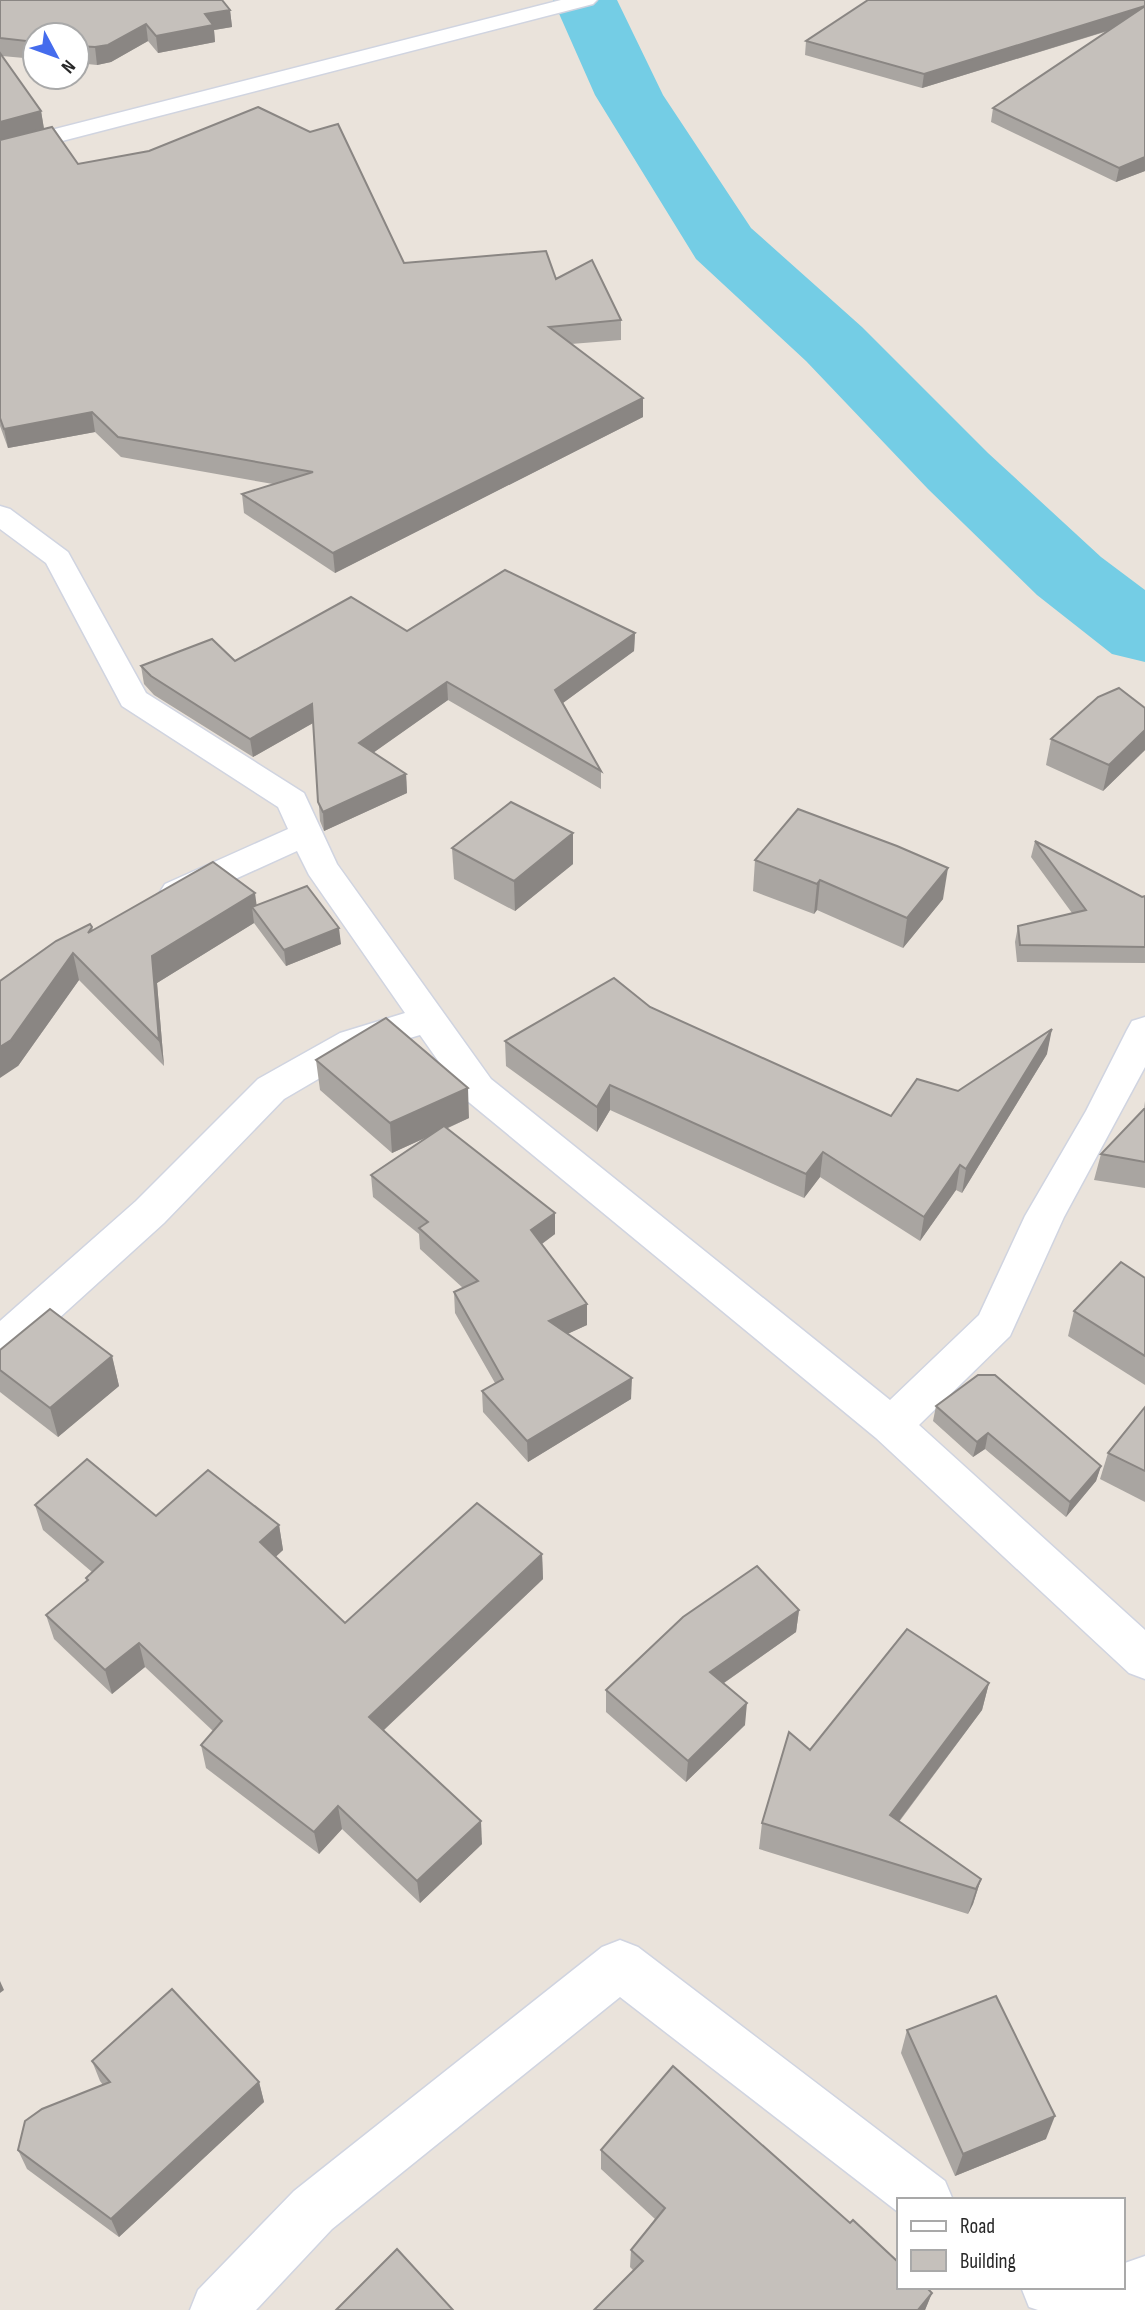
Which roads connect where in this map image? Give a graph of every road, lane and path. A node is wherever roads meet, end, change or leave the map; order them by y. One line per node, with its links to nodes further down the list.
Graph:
1 (586, 0): 2 (street)
2 (0, 150)
3 (0, 515): 4 (street)
4 (306, 834): 5 (street); 6 (street)
5 (144, 908)
6 (429, 1019): 8 (street); 9 (street)
7 (1145, 1030): 9 (street)
8 (0, 1346)
9 (891, 1426): 10 (street)
10 (1145, 1659)
11 (923, 2198): 14 (street)
12 (1070, 2289): 13 (street)
13 (1134, 2295)
14 (218, 2310)

